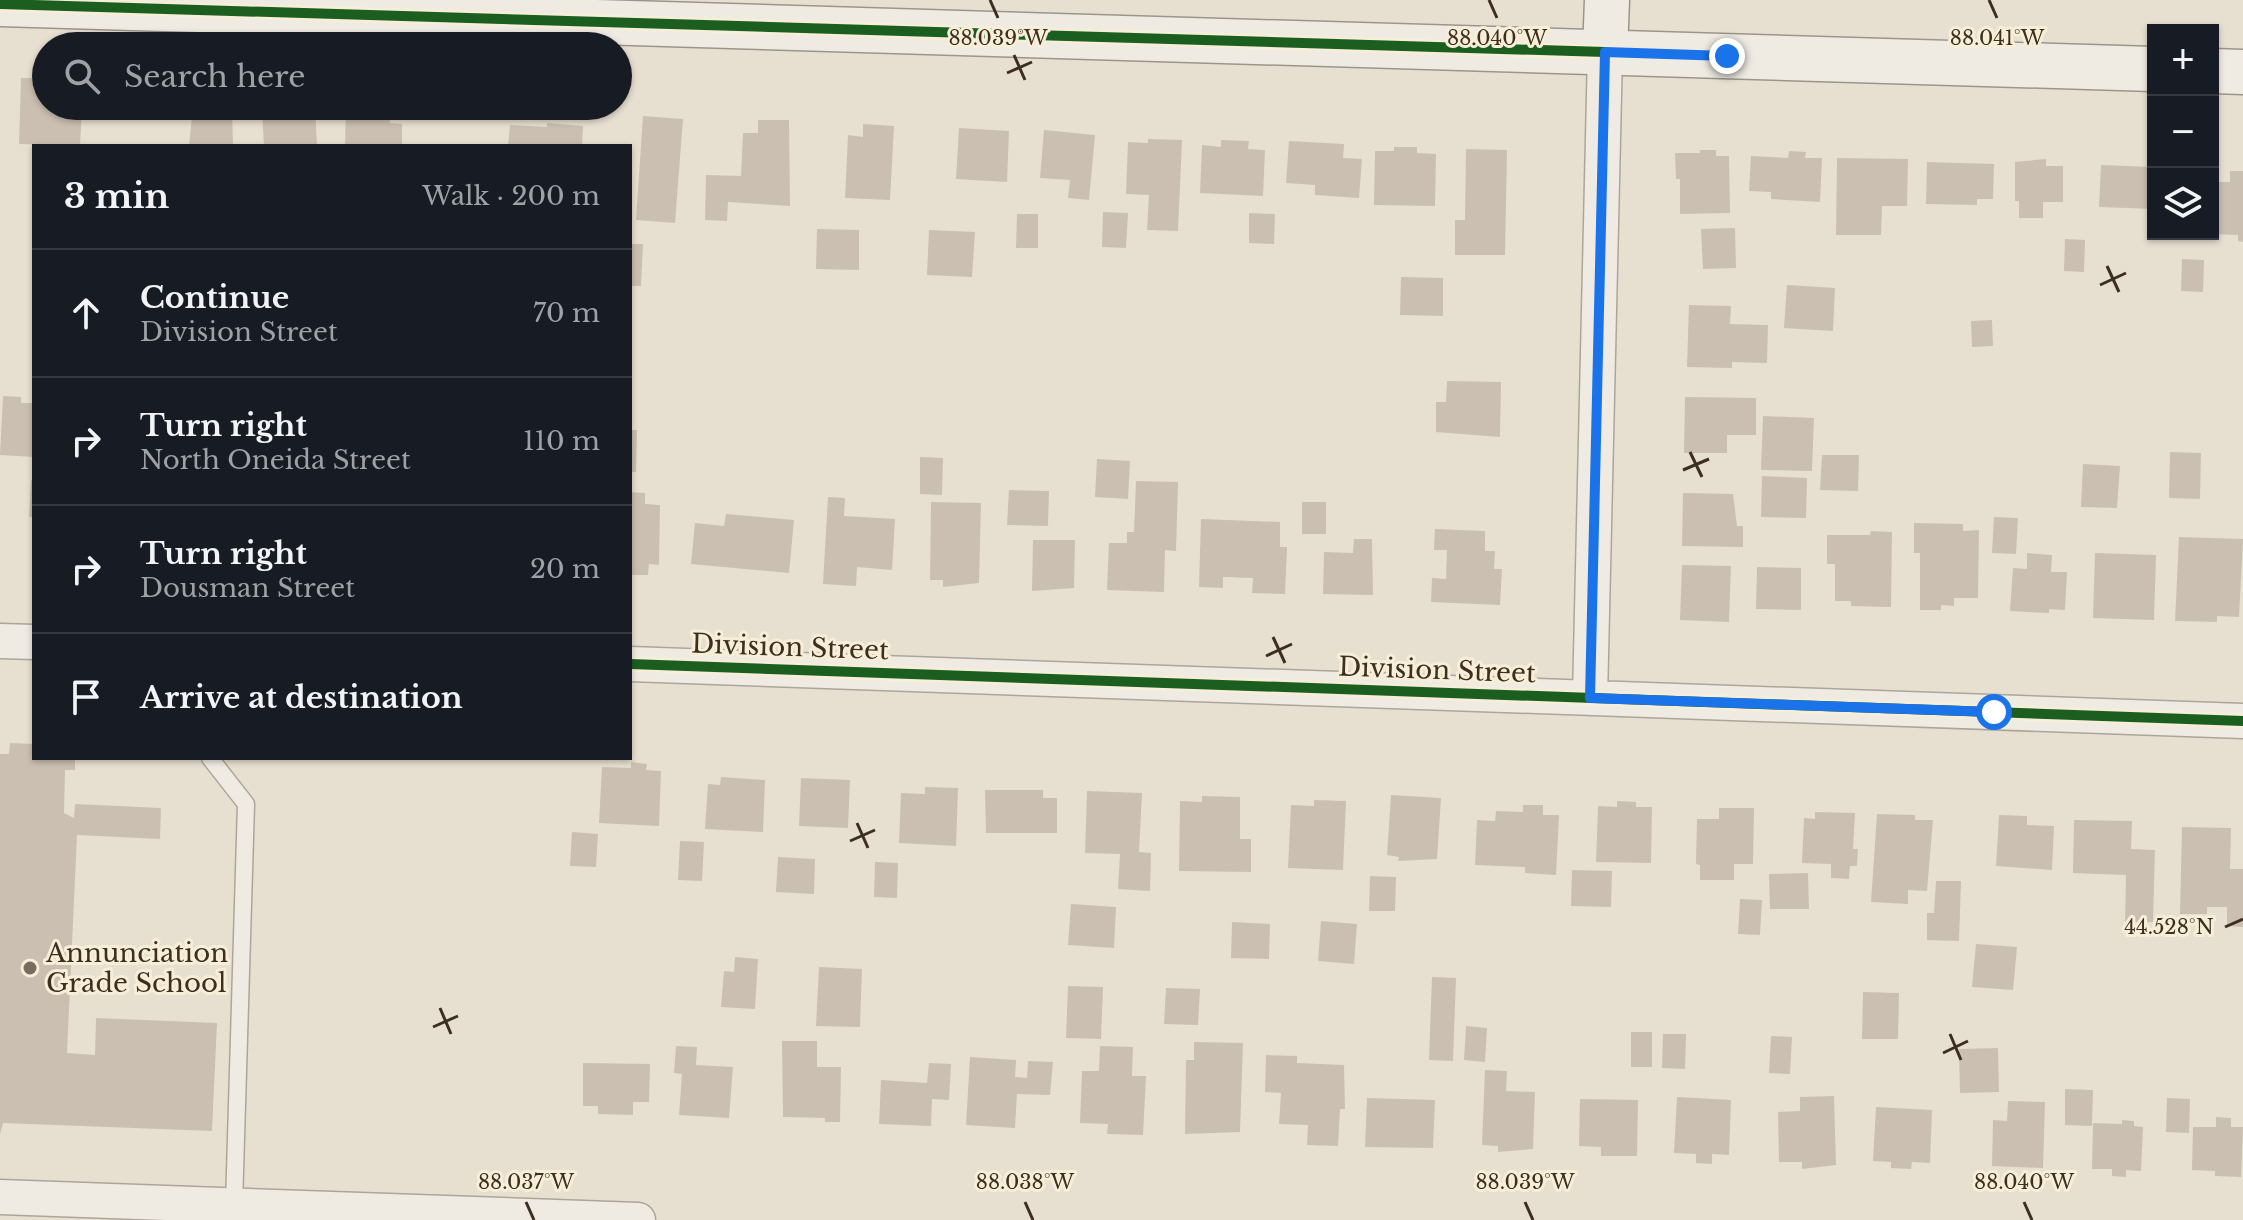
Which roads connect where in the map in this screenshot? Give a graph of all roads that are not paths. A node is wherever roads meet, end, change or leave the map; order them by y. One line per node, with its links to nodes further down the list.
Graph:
1 (1607, 0): 3 (street)
2 (0, 4): 3 (street)
3 (1605, 52): 4 (street); 10 (street)
4 (2147, 69)
5 (2219, 71): 6 (street)
6 (2243, 72)
7 (0, 641): 8 (street)
8 (32, 642)
9 (632, 664): 10 (street, Division Street)
10 (1590, 698): 11 (street, Division Street)
11 (2243, 721)
12 (212, 760): 14 (lane)
13 (0, 1197): 14 (street)
14 (234, 1205): 15 (street)
15 (638, 1220)

